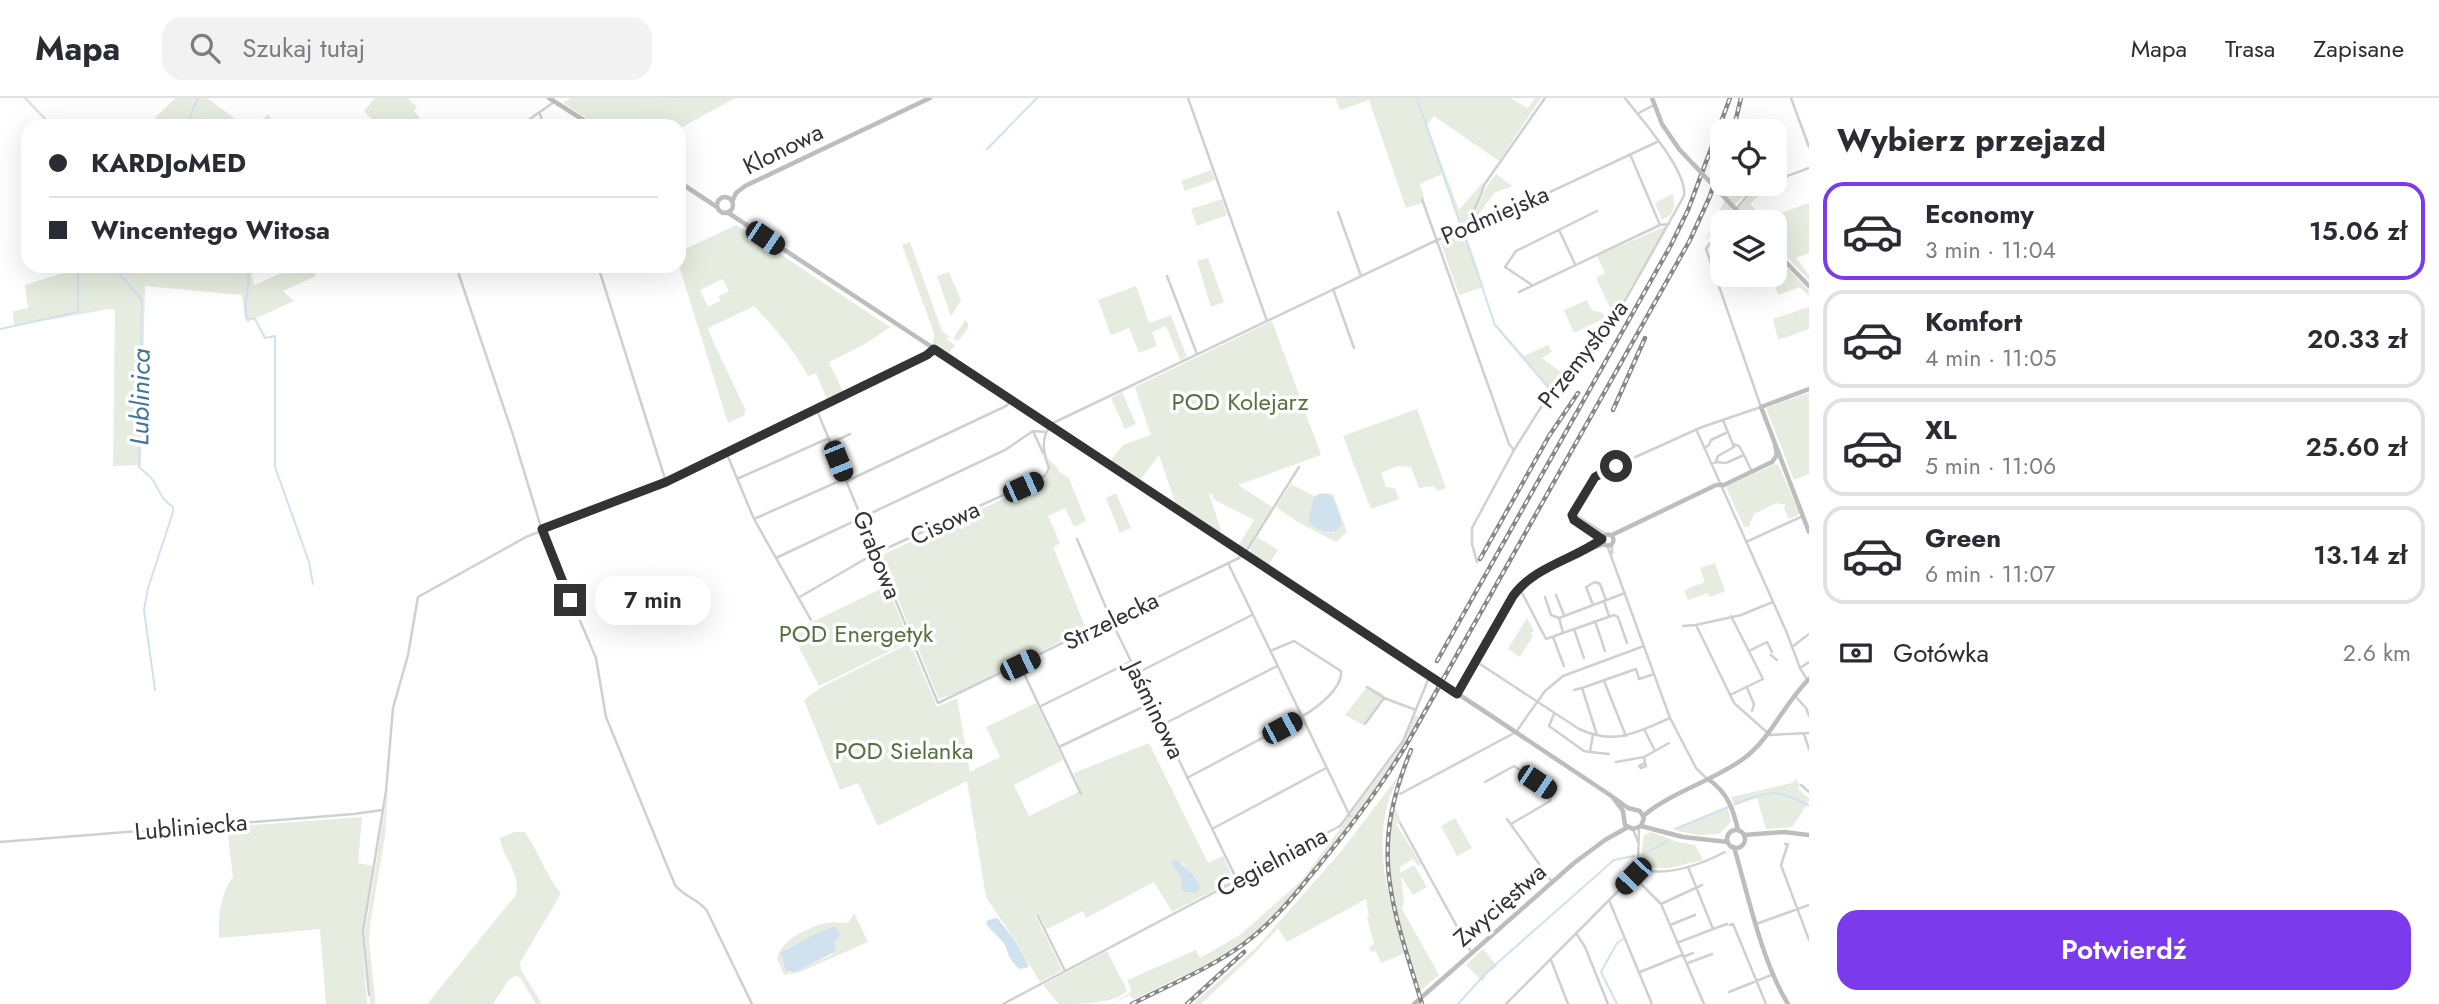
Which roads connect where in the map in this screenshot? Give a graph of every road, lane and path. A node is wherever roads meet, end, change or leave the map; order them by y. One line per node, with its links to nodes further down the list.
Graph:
1 (549, 98): 8 (main road)
2 (930, 98): 21 (main road, Klonowa)
3 (1188, 98): 51 (street)
4 (1545, 98): 35 (street)
5 (1652, 98): 9 (main road)
6 (1791, 98): 16 (street)
7 (1627, 99): 11 (street, Przemysłowa)
8 (555, 102): 10 (street); 14 (main road)
9 (1654, 105): 11 (street); 30 (main road, bridge)
10 (540, 114): 12 (street); 13 (street)
11 (1637, 114): 15 (street, Przemysłowa)
12 (532, 119)
13 (542, 119)
14 (582, 119)
15 (1657, 142): 17 (street, Podmiejska); 33 (street, Przemysłowa)
16 (1809, 147)
17 (1630, 154): 34 (street); 35 (street, Podmiejska)
18 (1809, 168): 19 (street)
19 (1787, 176)
20 (686, 186): 22 (main road)
21 (745, 186): 24 (main road); 26 (main road, Klonowa)
22 (700, 195): 24 (main road); 27 (main road)
23 (1746, 196): 29 (street)
24 (723, 198): 26 (main road); 27 (main road)
25 (1422, 199): 37 (street)
26 (732, 202): 28 (main road)
27 (718, 207): 28 (main road)
28 (729, 210): 53 (main road)
29 (1734, 210)
30 (1736, 210)
31 (1597, 211): 36 (street)
32 (1338, 212): 45 (street)
33 (1669, 224): 34 (street); 73 (street, Przemysłowa)
34 (1660, 225): 41 (street)
35 (1469, 229): 37 (street, Podmiejska)
36 (1559, 230): 41 (street); 46 (street)
37 (1437, 240): 45 (street, Podmiejska); 73 (street)
38 (1710, 241): 39 (street)
39 (1710, 263)
40 (1787, 263): 47 (main road)
41 (1576, 264): 46 (street)
42 (458, 273): 90 (street)
43 (600, 273): 85 (street)
44 (1167, 276): 54 (street)
45 (1361, 276): 49 (street, Podmiejska)
46 (1532, 285): 50 (street)
47 (1809, 286)
48 (1718, 287): 57 (street)
49 (1333, 289): 51 (street, Podmiejska); 52 (street)
50 (1519, 292)
51 (1267, 321): 54 (street, Podmiejska)
52 (1354, 348)
53 (934, 349): 56 (main road); 58 (street)
54 (1197, 354): 60 (street, Podmiejska)
55 (1809, 389): 57 (main road)
56 (1013, 400): 60 (main road); 84 (street)
57 (1760, 407): 59 (street); 69 (main road)
58 (816, 408): 66 (street, Grabowa); 74 (street)
59 (1723, 420): 61 (street); 64 (street)
60 (1050, 425): 63 (street, Cisowa); 96 (main road)
61 (1696, 429): 72 (street); 93 (street)
62 (1033, 431): 63 (street); 75 (street); 88 (street)
63 (1046, 432): 75 (street, Cisowa)
64 (1728, 432): 68 (street); 70 (street)
65 (850, 435): 67 (street)
66 (829, 438): 67 (street, Grabowa); 83 (street)
67 (831, 443): 84 (street, Grabowa)
68 (1733, 444): 76 (street); 77 (street)
69 (1775, 444): 78 (main road); 82 (main road)
70 (1709, 445): 71 (street); 72 (street)
71 (1714, 447)
72 (1704, 448): 79 (street)
73 (1514, 450): 98 (street, Przemysłowa)
74 (726, 452): 83 (street); 85 (street)
75 (1043, 453): 95 (street, Cisowa)
76 (1744, 455): 77 (street); 81 (street)
77 (1716, 462): 79 (street)
78 (1772, 462): 81 (main road); 82 (main road)
79 (1711, 465): 86 (street)
80 (1299, 467): 96 (street)
81 (1752, 472): 86 (main road)
82 (1787, 478): 87 (main road)
83 (737, 479): 89 (street)
84 (846, 480): 88 (street, Grabowa); 89 (street)
85 (666, 482): 90 (street)
86 (1720, 485): 93 (main road); 94 (street)
87 (1803, 516): 91 (main road); 94 (street)
88 (862, 518): 95 (street, Grabowa); 97 (street)
89 (754, 519): 97 (street)
90 (542, 529): 190 (street); 244 (street)
91 (1809, 532)
92 (1077, 538): 114 (street, Jaśminowa)
93 (1607, 540): 100 (main road); 101 (street)
94 (1746, 542): 106 (street)
95 (876, 554): 104 (street, Cisowa); 151 (street, Grabowa)
96 (1245, 554): 99 (street, Strzelecka); 139 (main road)
97 (776, 558): 104 (street)
98 (1476, 562)
99 (1228, 564): 108 (street); 114 (street, Strzelecka)
100 (1519, 589): 121 (street); 131 (main road)
101 (1625, 593): 105 (street); 123 (street)
102 (1556, 595): 109 (street)
103 (1545, 597): 112 (street)
104 (798, 598): 113 (street)
105 (1605, 600): 107 (street); 107 (street); 110 (street)
106 (1773, 602): 111 (street); 124 (street)
107 (1593, 605): 109 (street)
108 (1252, 615): 125 (street); 137 (street)
109 (1563, 615): 112 (street)
110 (1609, 616): 115 (street); 122 (street)
111 (1731, 616): 116 (street); 127 (street)
112 (1559, 618): 119 (street)
113 (811, 620)
114 (1111, 621): 130 (street, Jaśminowa); 133 (street, Strzelecka)
115 (1595, 621): 118 (street); 126 (street)
116 (1696, 625): 117 (street); 148 (street)
117 (1683, 626)
118 (1574, 629): 119 (street); 128 (street)
119 (1563, 633): 121 (street)
120 (1809, 634): 124 (street)
121 (1553, 637): 135 (street)
122 (1627, 643)
123 (1644, 646): 138 (street); 150 (street)
124 (1793, 647): 136 (street)
125 (1269, 651): 134 (street); 160 (street)
126 (1605, 651)
127 (1749, 651): 129 (street); 144 (street)
128 (1584, 658)
129 (1777, 660)
130 (1131, 661): 137 (street, Jaśminowa); 155 (street)
131 (1477, 662): 146 (main road); 150 (street)
132 (1809, 662): 136 (street)
133 (1020, 665): 151 (street, Strzelecka); 155 (street)
134 (1277, 666): 160 (street); 163 (street)
135 (1563, 666)
136 (1800, 668): 141 (street)
137 (1137, 673): 152 (street, Jaśminowa)
138 (1654, 674): 140 (street); 161 (street)
139 (1430, 675): 146 (main road); 156 (street, Cegielniana)
140 (1604, 680): 143 (street); 170 (street)
141 (1808, 680): 147 (main road)
142 (1367, 687): 149 (street)
143 (1582, 688): 145 (street); 168 (street)
144 (1748, 688): 148 (street); 157 (street)
145 (1574, 690)
146 (1457, 694): 165 (main road)
147 (1794, 694): 154 (street); 166 (main road)
148 (1730, 695): 166 (street)
149 (1384, 698): 156 (street); 162 (street)
150 (1536, 701): 158 (street); 165 (street)
151 (937, 703)
152 (1151, 703): 163 (street, Jaśminowa); 172 (street)
153 (1809, 703): 154 (street)
154 (1805, 706): 159 (street)
155 (1039, 707): 172 (street)
156 (1416, 710): 192 (street, Cegielniana)
157 (1752, 711)
158 (1555, 713): 168 (street); 174 (street)
159 (1809, 716)
160 (1302, 717): 180 (street); 181 (street)
161 (1670, 718): 164 (street); 182 (street)
162 (1365, 724)
163 (1162, 725): 181 (street, Jaśminowa)
164 (1644, 730): 170 (street); 175 (street)
165 (1516, 732): 187 (street); 188 (main road)
166 (1767, 733): 169 (street); 182 (main road)
167 (1809, 733): 169 (street)
168 (1595, 734): 170 (street); 174 (street)
169 (1804, 734): 173 (street)
170 (1626, 736)
171 (1669, 743): 175 (street)
172 (1059, 747): 186 (street)
173 (1809, 749)
174 (1590, 751): 176 (street)
175 (1655, 751): 177 (street)
176 (1609, 754)
177 (1644, 757): 178 (street); 179 (street)
178 (1616, 762)
179 (1645, 763)
180 (1326, 768): 192 (street); 200 (street)
181 (1187, 778): 200 (street, Jaśminowa)
182 (1707, 779): 193 (main road); 201 (main road)
183 (1485, 782): 197 (street)
184 (1801, 785): 185 (street)
185 (1809, 792)
186 (1081, 794)
187 (1401, 794)
188 (1614, 799): 189 (main road); 191 (main road)
189 (1629, 809): 191 (main road); 193 (main road)
190 (382, 810): 207 (street, Lubliniecka); 242 (street)
191 (1624, 815): 195 (main road)
192 (1350, 816): 215 (street, Cegielniana)
193 (1643, 818): 198 (main road); 202 (main road)
194 (1507, 819): 197 (street)
195 (1623, 822): 199 (main road); 206 (main road, Zwycięstwa)
196 (1400, 823): 231 (street)
197 (1511, 824): 216 (street)
198 (1640, 826): 199 (main road); 202 (main road); 209 (street)
199 (1630, 828): 206 (main road, Zwycięstwa); 209 (street)
200 (1212, 829): 215 (street, Jaśminowa)
201 (1736, 830): 204 (main road); 205 (main road)
202 (1670, 834): 205 (main road)
203 (1809, 835): 204 (main road)
204 (1744, 838): 210 (main road)
205 (1728, 839): 210 (main road)
206 (1605, 840): 216 (main road, Zwycięstwa)
207 (0, 842)
208 (1786, 844): 222 (street)
209 (1639, 846): 213 (street)
210 (1737, 847): 225 (main road)
211 (1725, 852): 212 (street)
212 (1688, 867): 213 (street); 218 (street)
213 (1636, 869): 214 (street)
214 (1633, 876): 219 (street); 220 (street)
215 (1237, 880): 237 (street, Cegielniana)
216 (1552, 882): 231 (main road, Zwycięstwa)
217 (1702, 885): 218 (street)
218 (1697, 889): 220 (street); 227 (street)
219 (1609, 900): 228 (street); 238 (street)
220 (1661, 904): 226 (street)
221 (1809, 905): 222 (street)
222 (1797, 909): 225 (street); 229 (street)
223 (1695, 915): 226 (street)
224 (1038, 916): 237 (street)
225 (1756, 924): 239 (main road)
226 (1670, 925): 230 (street)
227 (1713, 929): 230 (street); 240 (street)
228 (1576, 933): 235 (street); 249 (street)
229 (1809, 940)
230 (1677, 943): 234 (street)
231 (1472, 953): 246 (main road, Zwycięstwa)
232 (1693, 953): 234 (street)
233 (1712, 954): 236 (street)
234 (1682, 956): 236 (street); 238 (street)
235 (1551, 960): 247 (street); 248 (street)
236 (1688, 963): 251 (street)
237 (1065, 971): 245 (street, Cegielniana)
238 (1639, 973): 250 (street)
239 (1774, 974): 240 (street); 243 (main road)
240 (1756, 981): 241 (street); 252 (street)
241 (1728, 992)
242 (369, 995)
243 (1785, 1003)
244 (752, 1004)
245 (1003, 1004)
246 (1414, 1004)
247 (1506, 1004)
248 (1568, 1004)
249 (1608, 1004)
250 (1652, 1004)
251 (1704, 1004)
252 (1766, 1004)

